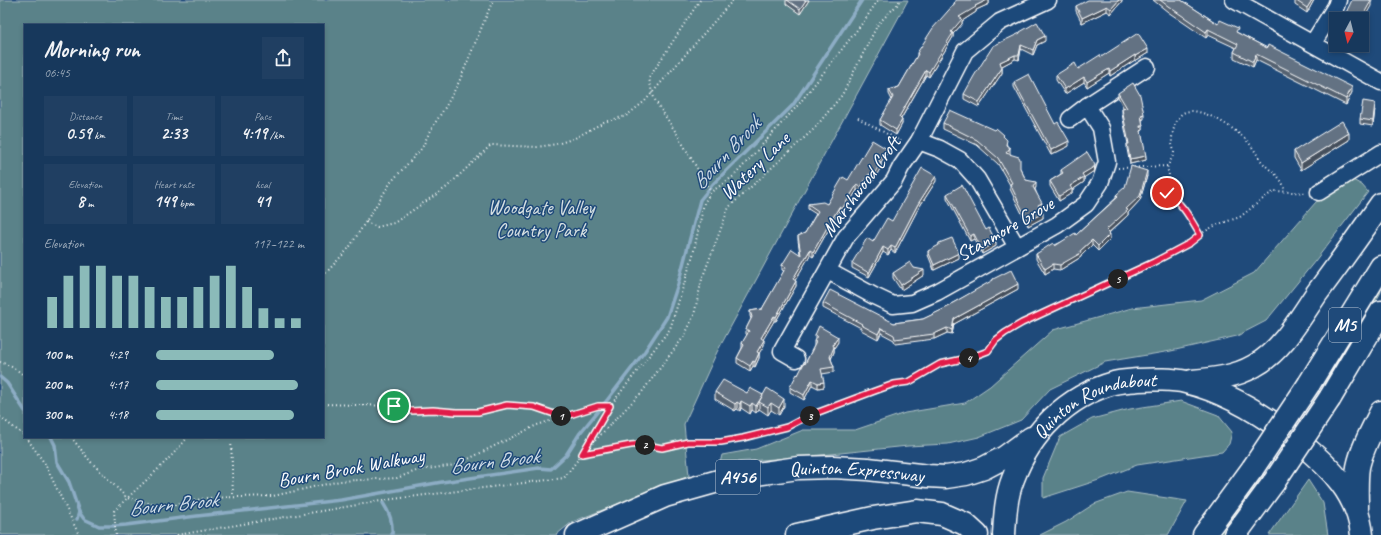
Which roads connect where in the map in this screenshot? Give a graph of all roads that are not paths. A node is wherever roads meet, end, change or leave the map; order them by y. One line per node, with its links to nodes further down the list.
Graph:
1 (1046, 0): 9 (street, Marshwood Croft)
2 (1234, 0): 4 (street)
3 (1338, 0): 4 (street)
4 (1313, 44): 6 (street)
5 (1147, 67): 7 (street)
6 (1381, 82)
7 (1087, 106): 8 (street); 13 (street, Stanmore Grove)
8 (1070, 119)
9 (916, 145): 13 (street); 15 (street, Marshwood Croft)
10 (1381, 153): 11 (street)
11 (1318, 192)
12 (1381, 204): 18 (highway)
13 (1017, 247): 15 (street, Stanmore Grove)
14 (1381, 267): 26 (highway, M5, bridge)
15 (828, 271): 17 (street, Marshwood Croft)
16 (1381, 312): 27 (highway, M5, bridge)
17 (796, 359)
18 (1185, 382): 20 (highway, Quinton Roundabout); 21 (highway, Quinton Roundabout)
19 (1381, 412): 21 (highway)
20 (1039, 431): 22 (highway, Quinton Expressway / A456); 25 (highway, Quinton Roundabout)
21 (1361, 529)
22 (577, 535)
23 (797, 535): 24 (highway, Quinton Expressway)
24 (977, 535)
25 (1004, 535)
26 (1204, 535)
27 (1235, 535)

